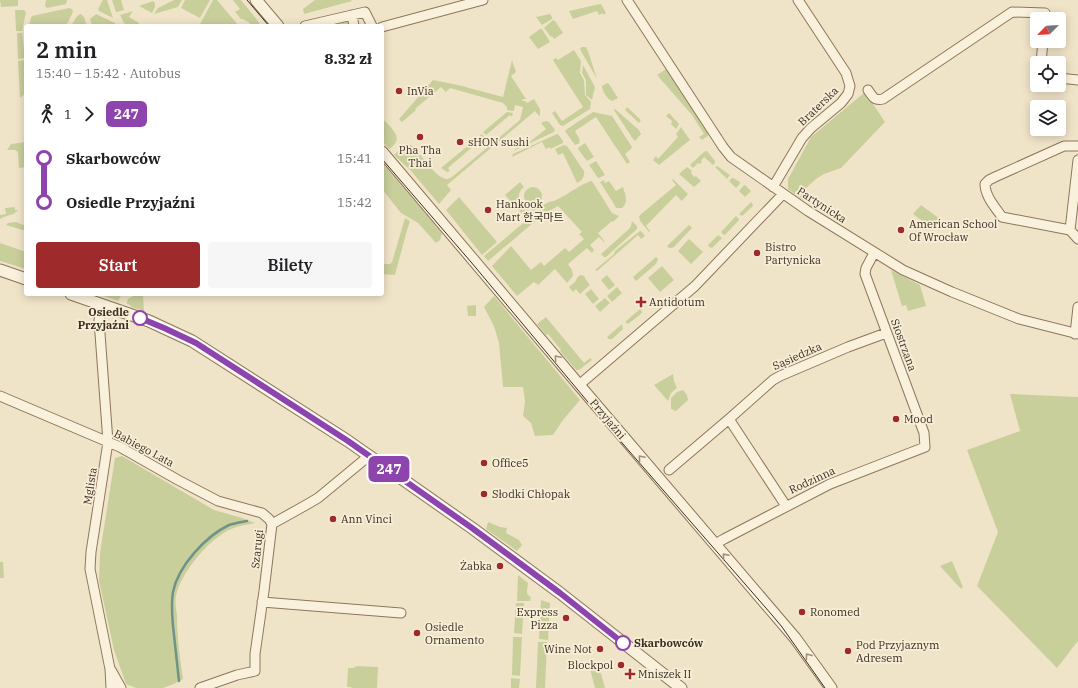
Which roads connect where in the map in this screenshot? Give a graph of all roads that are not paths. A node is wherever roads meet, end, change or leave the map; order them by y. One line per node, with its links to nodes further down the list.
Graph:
1 (256, 0): 7 (street)
2 (483, 0): 11 (street)
3 (627, 0): 18 (street, Partynicka)
4 (798, 0): 18 (street, Braterska)
5 (1030, 13): 14 (street)
6 (352, 15): 8 (street); 9 (street); 10 (street)
7 (276, 24)
8 (314, 24)
9 (354, 24)
10 (371, 24)
11 (384, 26)
12 (1066, 79): 13 (street)
13 (1078, 80)
14 (868, 90)
15 (1078, 146): 20 (street)
16 (384, 154): 30 (street, Przyjaźni, one-way to 16)
17 (1078, 160): 20 (street)
18 (773, 187): 19 (street, Partynicka)
19 (782, 194): 22 (street, Partynicka); 30 (street)
20 (1070, 230): 21 (street)
21 (1078, 238)
22 (874, 253): 28 (street, Siostrzana); 29 (street, Partynicka)
23 (0, 270): 24 (street)
24 (24, 278)
25 (77, 296): 26 (street)
26 (103, 305): 33 (street, Mglista); 35 (street)
27 (1078, 307): 29 (street)
28 (886, 333): 32 (street, Sąsiedzka); 34 (street, Siostrzana)
29 (1076, 334)
30 (579, 385): 39 (street, Przyjaźni, one-way to 30)
31 (0, 396): 33 (street, Babiego Lata)
32 (729, 420): 36 (street, Sąsiedzka); 37 (street)
33 (108, 442): 38 (street, Babiego Lata); 42 (street, Mglista)
34 (925, 448): 37 (street, Rodzinna)
35 (368, 454): 38 (street, Szarugi); 46 (street)
36 (669, 470)
37 (786, 506): 39 (street, Rodzinna)
38 (272, 524): 40 (street, Szarugi)
39 (715, 544): 47 (street, Przyjaźni, one-way to 39)
40 (262, 602): 41 (street); 45 (street, Szarugi)
41 (401, 613)
42 (110, 669): 43 (street, Mglista); 44 (street, Mglista)
43 (111, 688)
44 (121, 688)
45 (200, 688)
46 (681, 688)
47 (831, 688)

